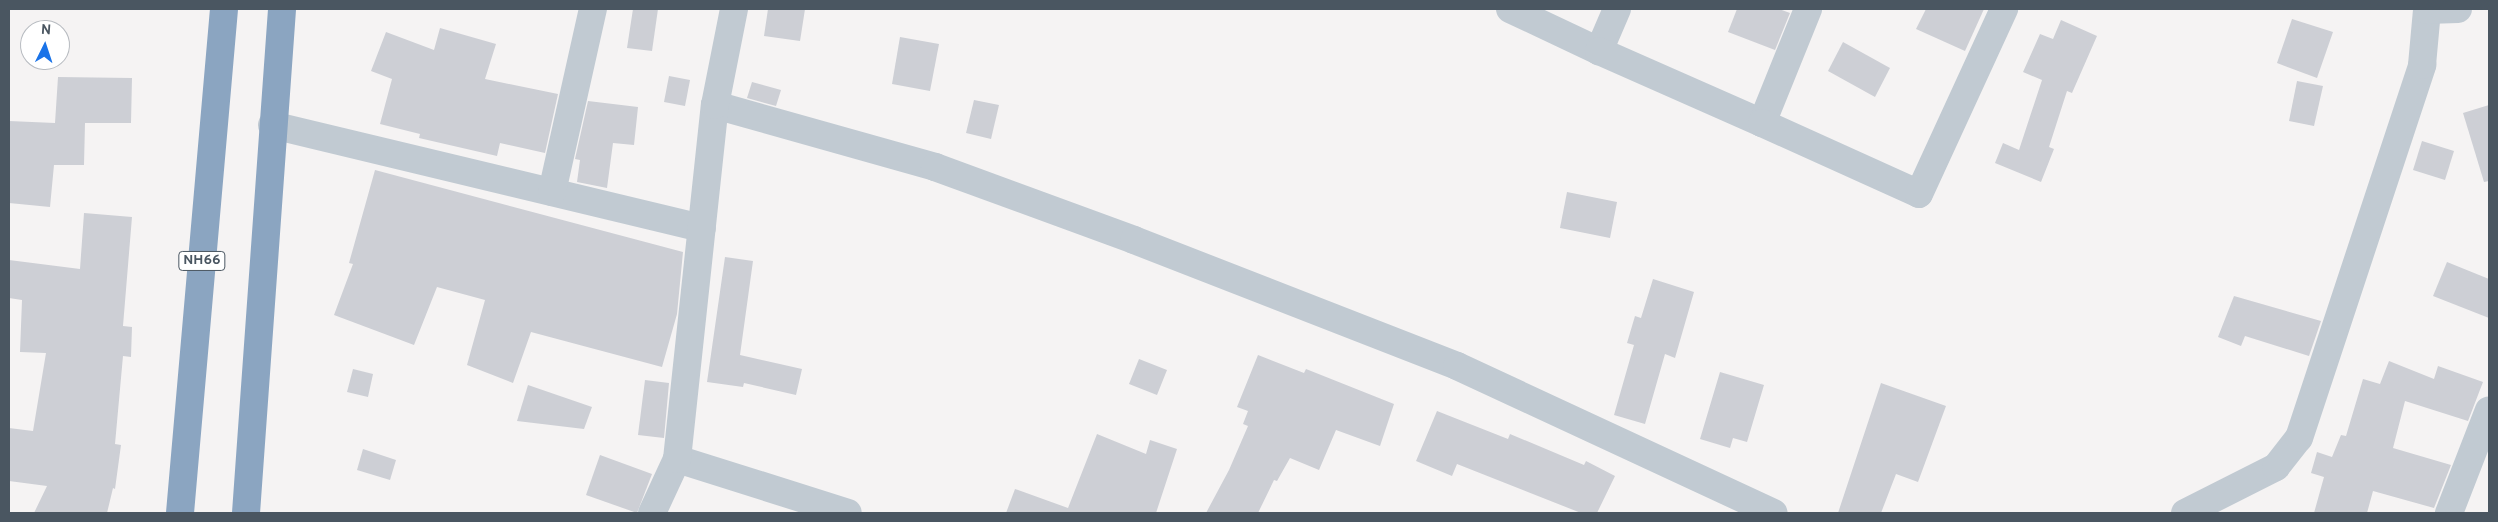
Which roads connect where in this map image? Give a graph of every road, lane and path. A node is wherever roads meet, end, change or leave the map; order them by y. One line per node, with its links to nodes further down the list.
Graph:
1 (224, 9): 18 (highway, NH66)
2 (282, 9): 13 (highway)
3 (592, 9): 14 (street)
4 (734, 9): 11 (street)
5 (1510, 9): 10 (street)
6 (1617, 9): 10 (street)
7 (1808, 9): 12 (street)
8 (2004, 9): 12 (street)
9 (2458, 9): 23 (street)
10 (1599, 51): 12 (street)
11 (715, 105): 15 (street); 22 (street)
12 (1762, 123)
13 (272, 125): 14 (street); 19 (highway)
14 (552, 192): 15 (street)
15 (702, 228): 17 (street)
16 (2489, 410): 24 (street)
17 (677, 459): 20 (street); 21 (street)
18 (180, 513)
19 (246, 513)
20 (652, 513)
21 (848, 513)
22 (1773, 513)
23 (2185, 513)
24 (2449, 513)

